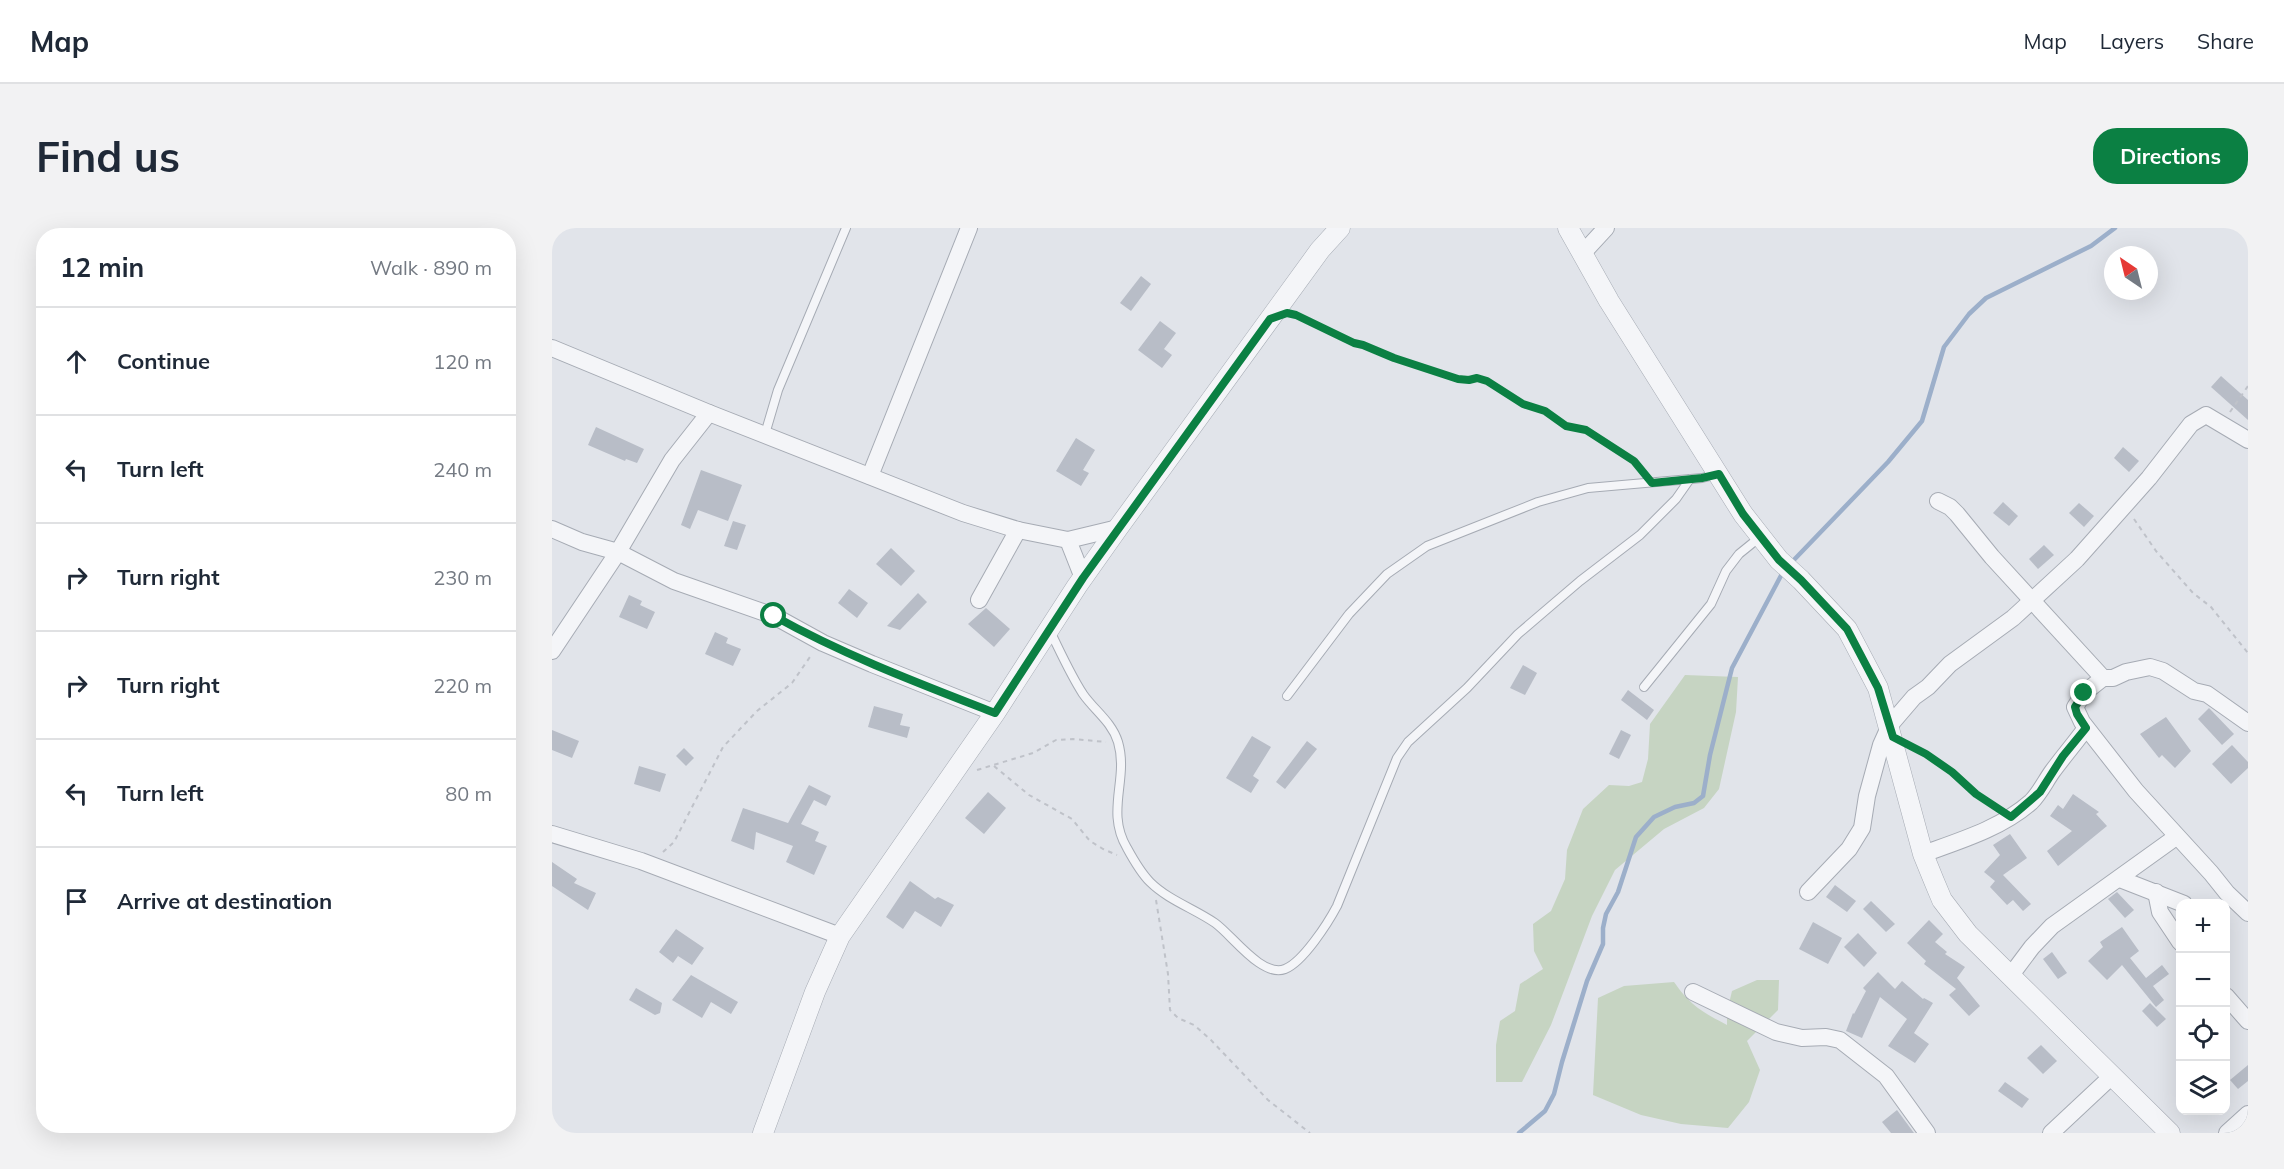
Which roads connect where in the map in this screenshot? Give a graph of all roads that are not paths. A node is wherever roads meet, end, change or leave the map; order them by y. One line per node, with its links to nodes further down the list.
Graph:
1 (846, 228): 9 (lane)
2 (969, 228): 12 (street)
3 (1340, 228): 15 (street)
4 (1568, 228): 6 (street)
5 (1606, 228): 6 (street)
6 (1582, 254): 11 (street)
7 (552, 348): 8 (street)
8 (709, 413): 9 (street); 20 (street)
9 (765, 434): 12 (street)
10 (2248, 440): 23 (street)
11 (1719, 474): 13 (lane); 18 (street)
12 (870, 476): 17 (street)
13 (1690, 479): 24 (lane); 28 (lane)
14 (1938, 501): 23 (street)
15 (1118, 528): 19 (street); 21 (street)
16 (552, 529): 20 (street)
17 (1018, 530): 19 (street); 22 (street)
18 (1761, 537): 27 (lane); 32 (street)
19 (1068, 540): 21 (street)
20 (618, 552): 25 (street); 29 (street)
21 (1083, 578): 24 (street)
22 (979, 600)
23 (2033, 600): 26 (street); 32 (street)
24 (1049, 629): 29 (street)
25 (552, 651)
26 (2103, 678): 30 (street); 31 (street)
27 (1644, 687)
28 (1287, 696)
29 (995, 713): 43 (street)
30 (2248, 723)
31 (2086, 728): 33 (street); 35 (street)
32 (1891, 731): 35 (street); 37 (street)
33 (2176, 837): 36 (street); 40 (street)
34 (557, 840): 43 (street)
35 (1923, 854): 44 (street)
36 (2120, 879): 38 (street); 44 (street)
37 (1808, 892)
38 (2156, 892): 39 (street); 42 (street)
39 (2176, 900)
40 (2248, 914): 41 (street)
41 (2230, 915)
42 (2176, 935)
43 (840, 936): 50 (street)
44 (2011, 975): 48 (street)
45 (1693, 992): 51 (street)
46 (2230, 1001): 47 (street)
47 (2248, 1021)
48 (2112, 1076): 52 (street); 53 (street)
49 (2248, 1114): 54 (street)
50 (763, 1133)
51 (1927, 1133)
52 (2051, 1133)
53 (2170, 1133)
54 (2227, 1133)

